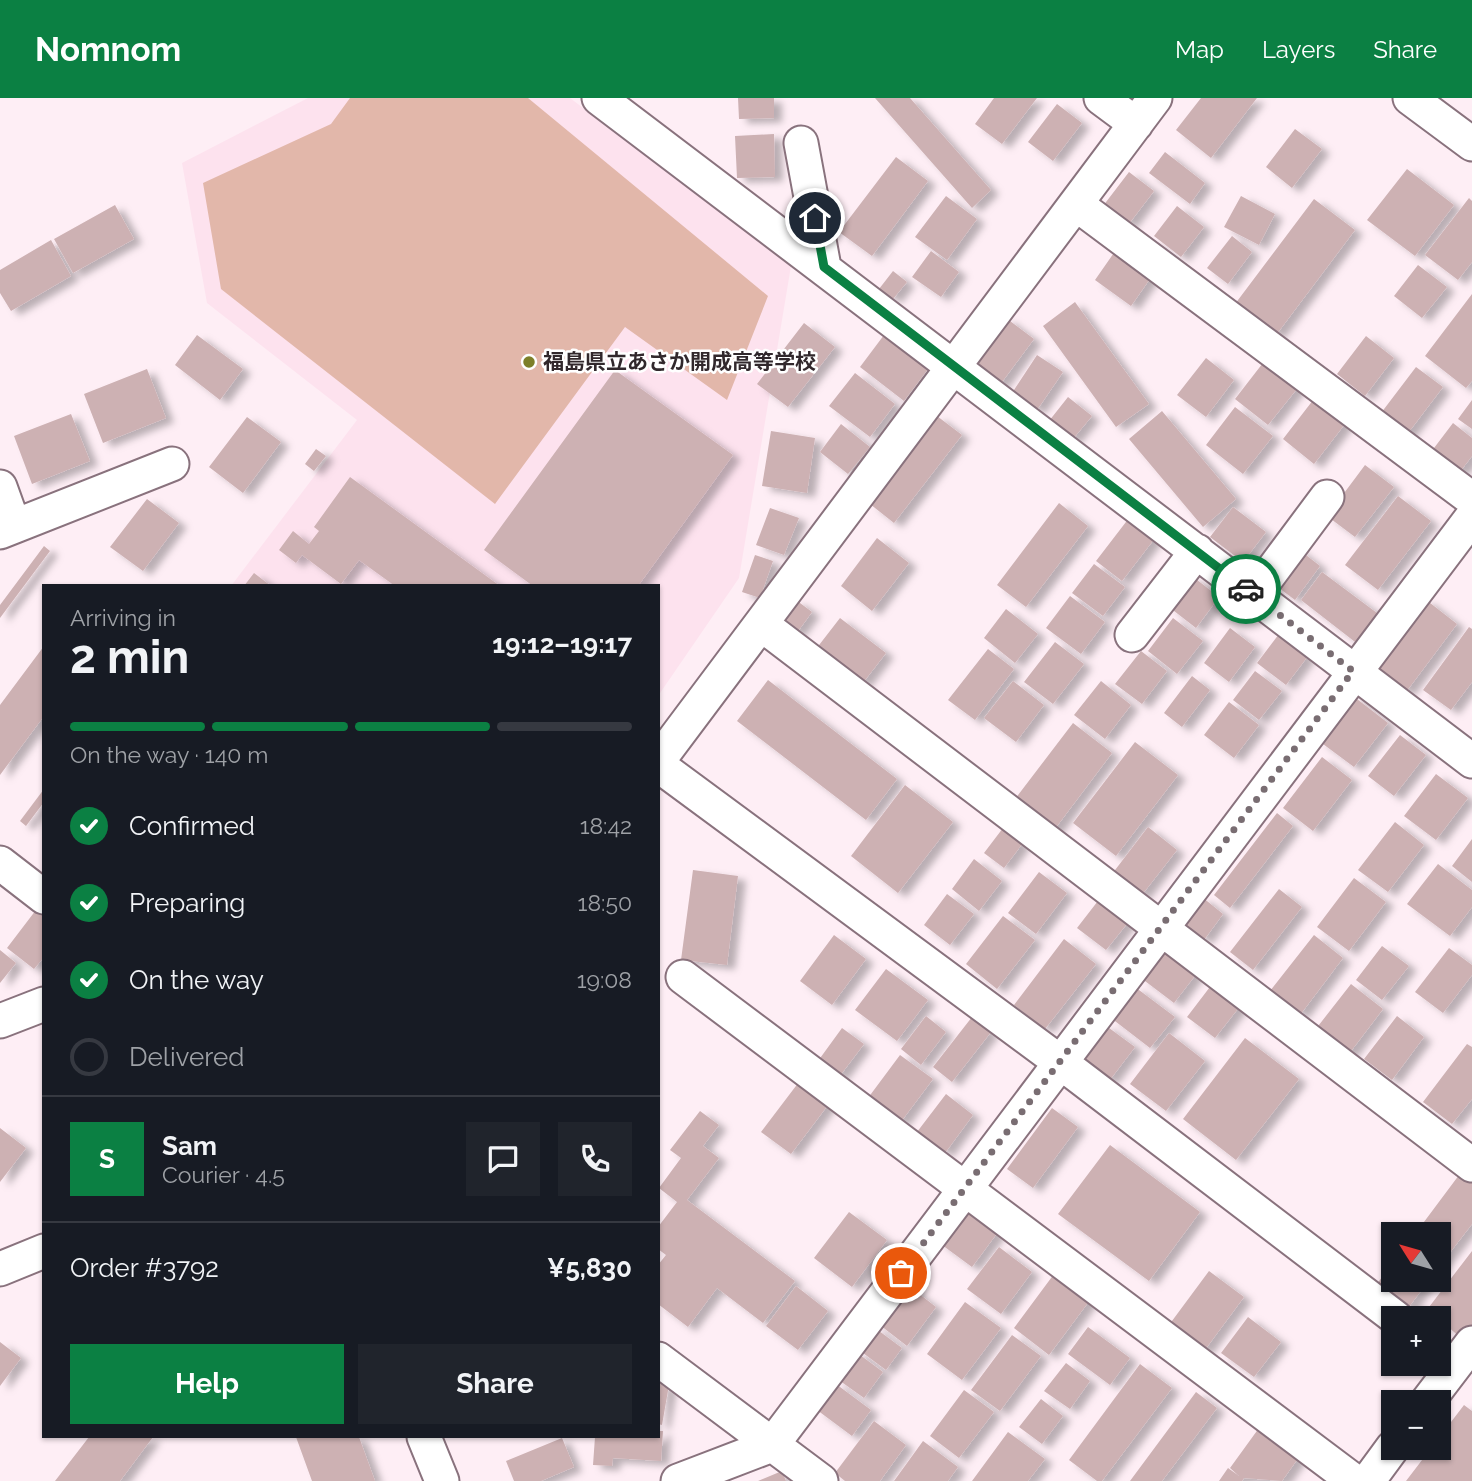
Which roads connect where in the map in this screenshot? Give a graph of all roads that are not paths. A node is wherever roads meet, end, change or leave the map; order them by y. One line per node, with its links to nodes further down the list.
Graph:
1 (599, 98): 9 (street)
2 (1101, 98): 5 (street)
3 (1156, 98): 5 (street)
4 (1417, 100): 7 (street)
5 (1136, 124): 8 (street)
6 (801, 143): 9 (street)
7 (1472, 144)
8 (1076, 204): 10 (street); 14 (street)
9 (824, 267): 10 (street)
10 (955, 366): 17 (street); 19 (street)
11 (172, 464): 16 (street)
12 (0, 487): 16 (street)
13 (1327, 497): 18 (street)
14 (1472, 499)
15 (1472, 517): 21 (street)
16 (7, 529)
17 (1197, 551): 18 (street); 20 (street)
18 (1254, 595): 21 (street)
19 (761, 624): 22 (street); 27 (street)
20 (1132, 635)
21 (1353, 671): 23 (street); 27 (street)
22 (660, 760)
23 (1472, 761)
24 (660, 764): 31 (street)
25 (0, 863): 26 (street)
26 (42, 895)
27 (1161, 928): 31 (street); 32 (street)
28 (683, 977): 33 (street)
29 (42, 1005): 30 (street)
30 (0, 1021)
31 (1060, 1062): 33 (street); 36 (street)
32 (1472, 1165)
33 (966, 1187): 41 (street); 46 (street)
34 (42, 1252): 35 (street)
35 (0, 1269)
36 (1381, 1307)
37 (1460, 1358): 39 (street)
38 (660, 1361): 41 (street)
39 (1436, 1390)
40 (424, 1438): 44 (street)
41 (772, 1445): 43 (street); 45 (street)
42 (1383, 1460): 47 (street)
43 (695, 1478)
44 (442, 1481)
45 (821, 1481)
46 (1354, 1481)
47 (1368, 1481)

